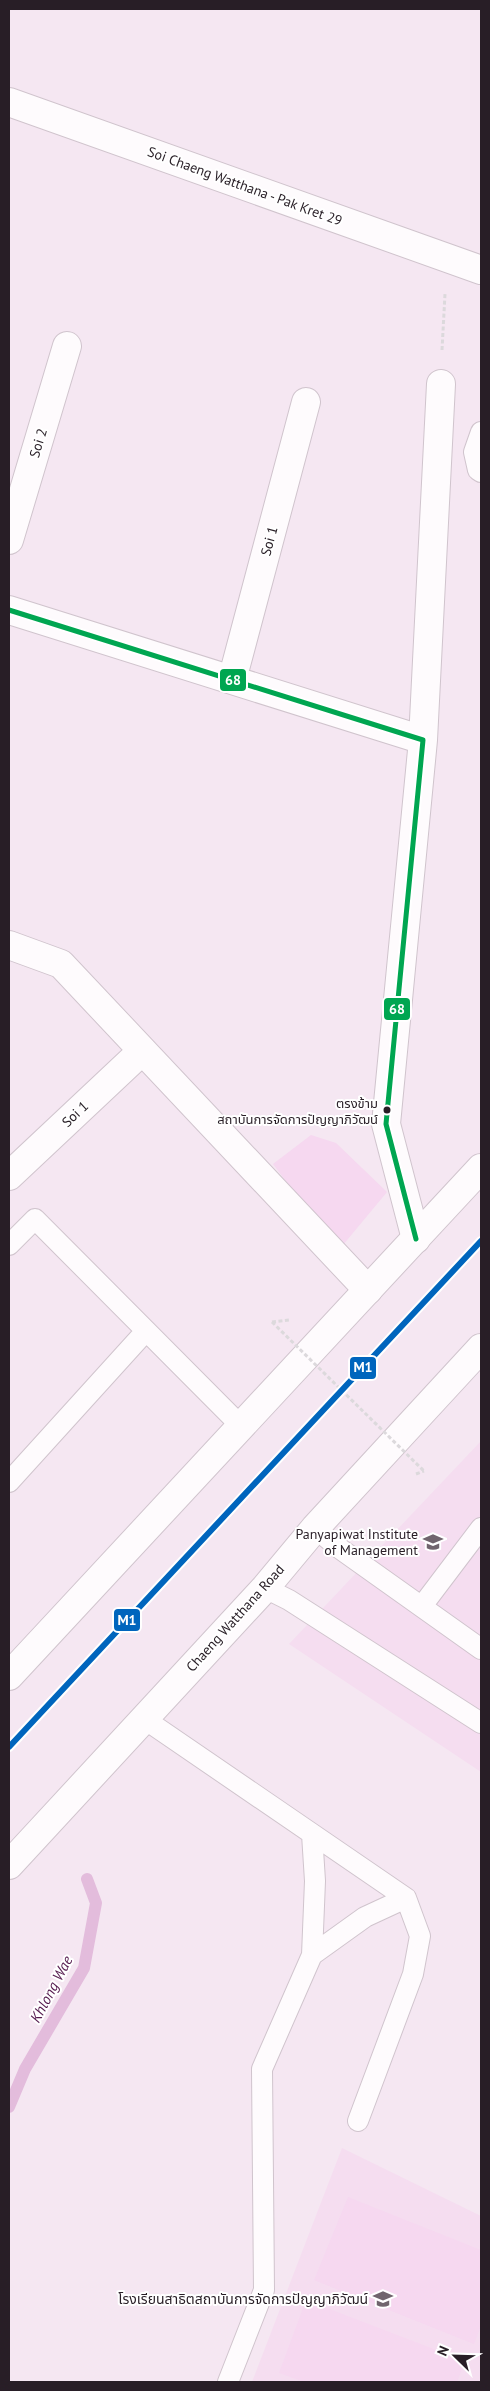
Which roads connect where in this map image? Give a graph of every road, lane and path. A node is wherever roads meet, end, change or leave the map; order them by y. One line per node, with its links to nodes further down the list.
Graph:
1 (9, 102): 2 (street, Soi Chaeng Watthana - Pak Kret 29)
2 (447, 258): 3 (street, Soi Chaeng Watthana - Pak Kret 29); 5 (path)
3 (481, 270)
4 (67, 346): 9 (street, Soi 2)
5 (441, 384): 12 (street)
6 (306, 402): 11 (street, Soi 1)
7 (481, 432): 8 (lane)
8 (481, 472)
9 (9, 540)
10 (9, 610): 11 (street)
11 (232, 680): 12 (street)
12 (423, 740): 17 (street)
13 (9, 945): 14 (street)
14 (142, 1051): 16 (street, Soi 1); 19 (street)
15 (481, 1168): 17 (street)
16 (9, 1176)
17 (416, 1239): 19 (street)
18 (9, 1245): 21 (lane)
19 (368, 1290): 23 (street)
20 (296, 1320): 24 (path, bridge)
21 (145, 1332): 23 (lane); 25 (lane)
22 (481, 1348): 26 (street, Chaeng Watthana Road)
23 (241, 1426): 31 (street)
24 (424, 1470)
25 (9, 1482)
26 (316, 1528): 28 (street, Chaeng Watthana Road); 29 (lane)
27 (481, 1528): 29 (lane)
28 (264, 1588): 32 (street, Chaeng Watthana Road); 33 (lane)
29 (422, 1606): 30 (lane)
30 (481, 1649)
31 (9, 1676)
32 (143, 1718): 34 (lane); 35 (street, Chaeng Watthana Road)
33 (481, 1723)
34 (312, 1834): 36 (lane); 37 (lane)
35 (9, 1865)
36 (406, 1898): 37 (lane); 38 (lane)
37 (312, 1955): 39 (lane)
38 (358, 2121)
39 (228, 2382)

